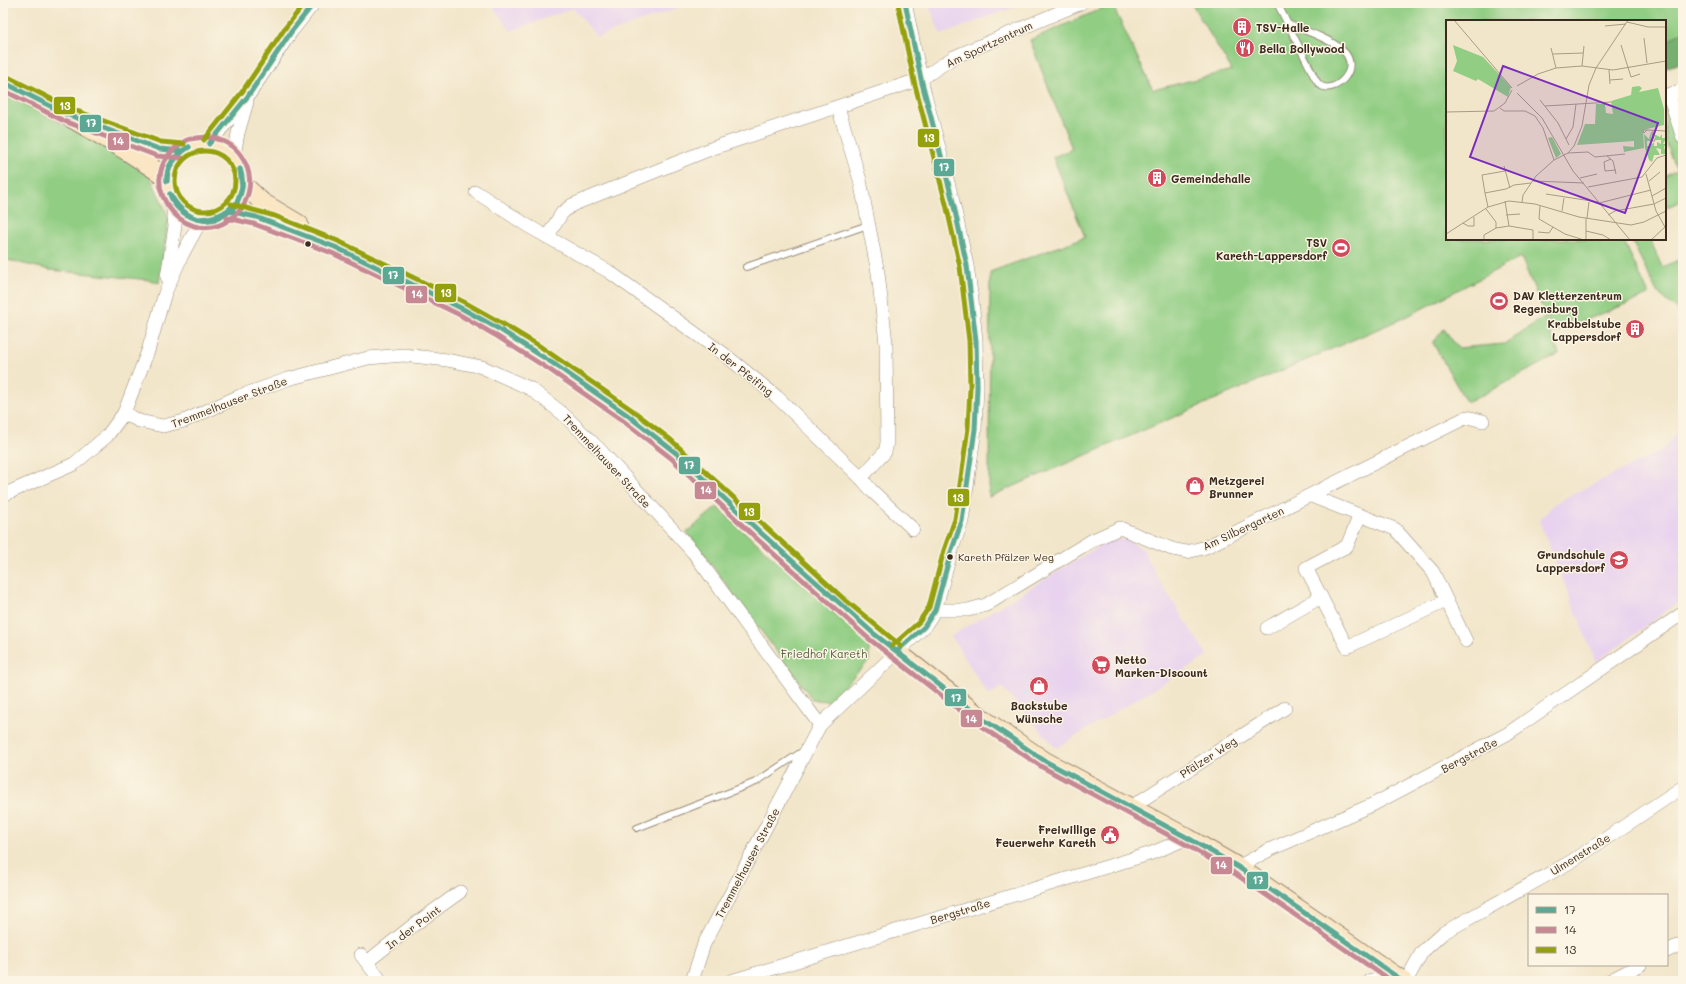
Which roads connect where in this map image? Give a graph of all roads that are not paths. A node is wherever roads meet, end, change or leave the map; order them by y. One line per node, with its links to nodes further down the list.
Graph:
1 (314, 3): 9 (street)
2 (905, 3): 6 (street)
3 (1081, 3): 6 (street, Am Sportzentrum)
4 (1278, 3): 5 (lane)
5 (1288, 24): 5 (lane)
6 (921, 79): 11 (street); 37 (street)
7 (3, 82): 12 (street)
8 (1683, 90): 10 (street)
9 (248, 96): 14 (street); 16 (street)
10 (1667, 96): 13 (street)
11 (838, 107): 23 (street); 24 (street)
12 (66, 114): 15 (street); 17 (street)
13 (1683, 138)
14 (209, 144): 15 (street); 16 (street)
15 (183, 151): 17 (street)
16 (234, 156): 18 (street)
17 (167, 178): 20 (street)
18 (243, 184): 21 (street); 25 (street)
19 (476, 192): 24 (street, In der Pfeifing)
20 (172, 201): 22 (street); 27 (street)
21 (229, 211): 22 (street); 25 (street)
22 (201, 220): 27 (street)
23 (868, 226): 26 (lane); 30 (street)
24 (547, 236): 30 (street, In der Pfeifing)
25 (335, 247): 41 (street)
26 (746, 267)
27 (165, 293): 28 (street)
28 (124, 414): 31 (street); 43 (street, Tremmelhauser Straße)
29 (1483, 421): 32 (street, Am Silbergarten)
30 (861, 478): 34 (street, In der Pfeifing)
31 (3, 495)
32 (1310, 496): 33 (street); 37 (street, Am Silbergarten)
33 (1360, 515): 35 (street); 36 (street)
34 (913, 530)
35 (1321, 597): 36 (street); 39 (street)
36 (1446, 601): 40 (street)
37 (934, 610): 41 (street)
38 (1683, 613): 49 (street, Bergstraße)
39 (1266, 628)
40 (1466, 641)
41 (897, 651): 43 (street, Tremmelhauser Straße); 46 (street)
42 (1285, 708): 46 (street, Pfälzer Weg)
43 (820, 725): 44 (street, Tremmelhauser Straße)
44 (808, 748): 47 (lane, Tremmelhauser Straße); 56 (street, Tremmelhauser Straße)
45 (1683, 786): 54 (street, Ulmenstraße)
46 (1131, 808): 48 (street)
47 (637, 828)
48 (1188, 838): 49 (street); 57 (street, Bergstraße)
49 (1238, 867): 54 (street)
50 (460, 892): 55 (street, In der Point)
51 (1683, 943): 52 (street)
52 (1668, 950)
53 (1638, 966): 59 (street)
54 (1401, 979): 58 (street)
55 (381, 981)
56 (692, 981)
57 (731, 981)
58 (1370, 981)
59 (1609, 981)

